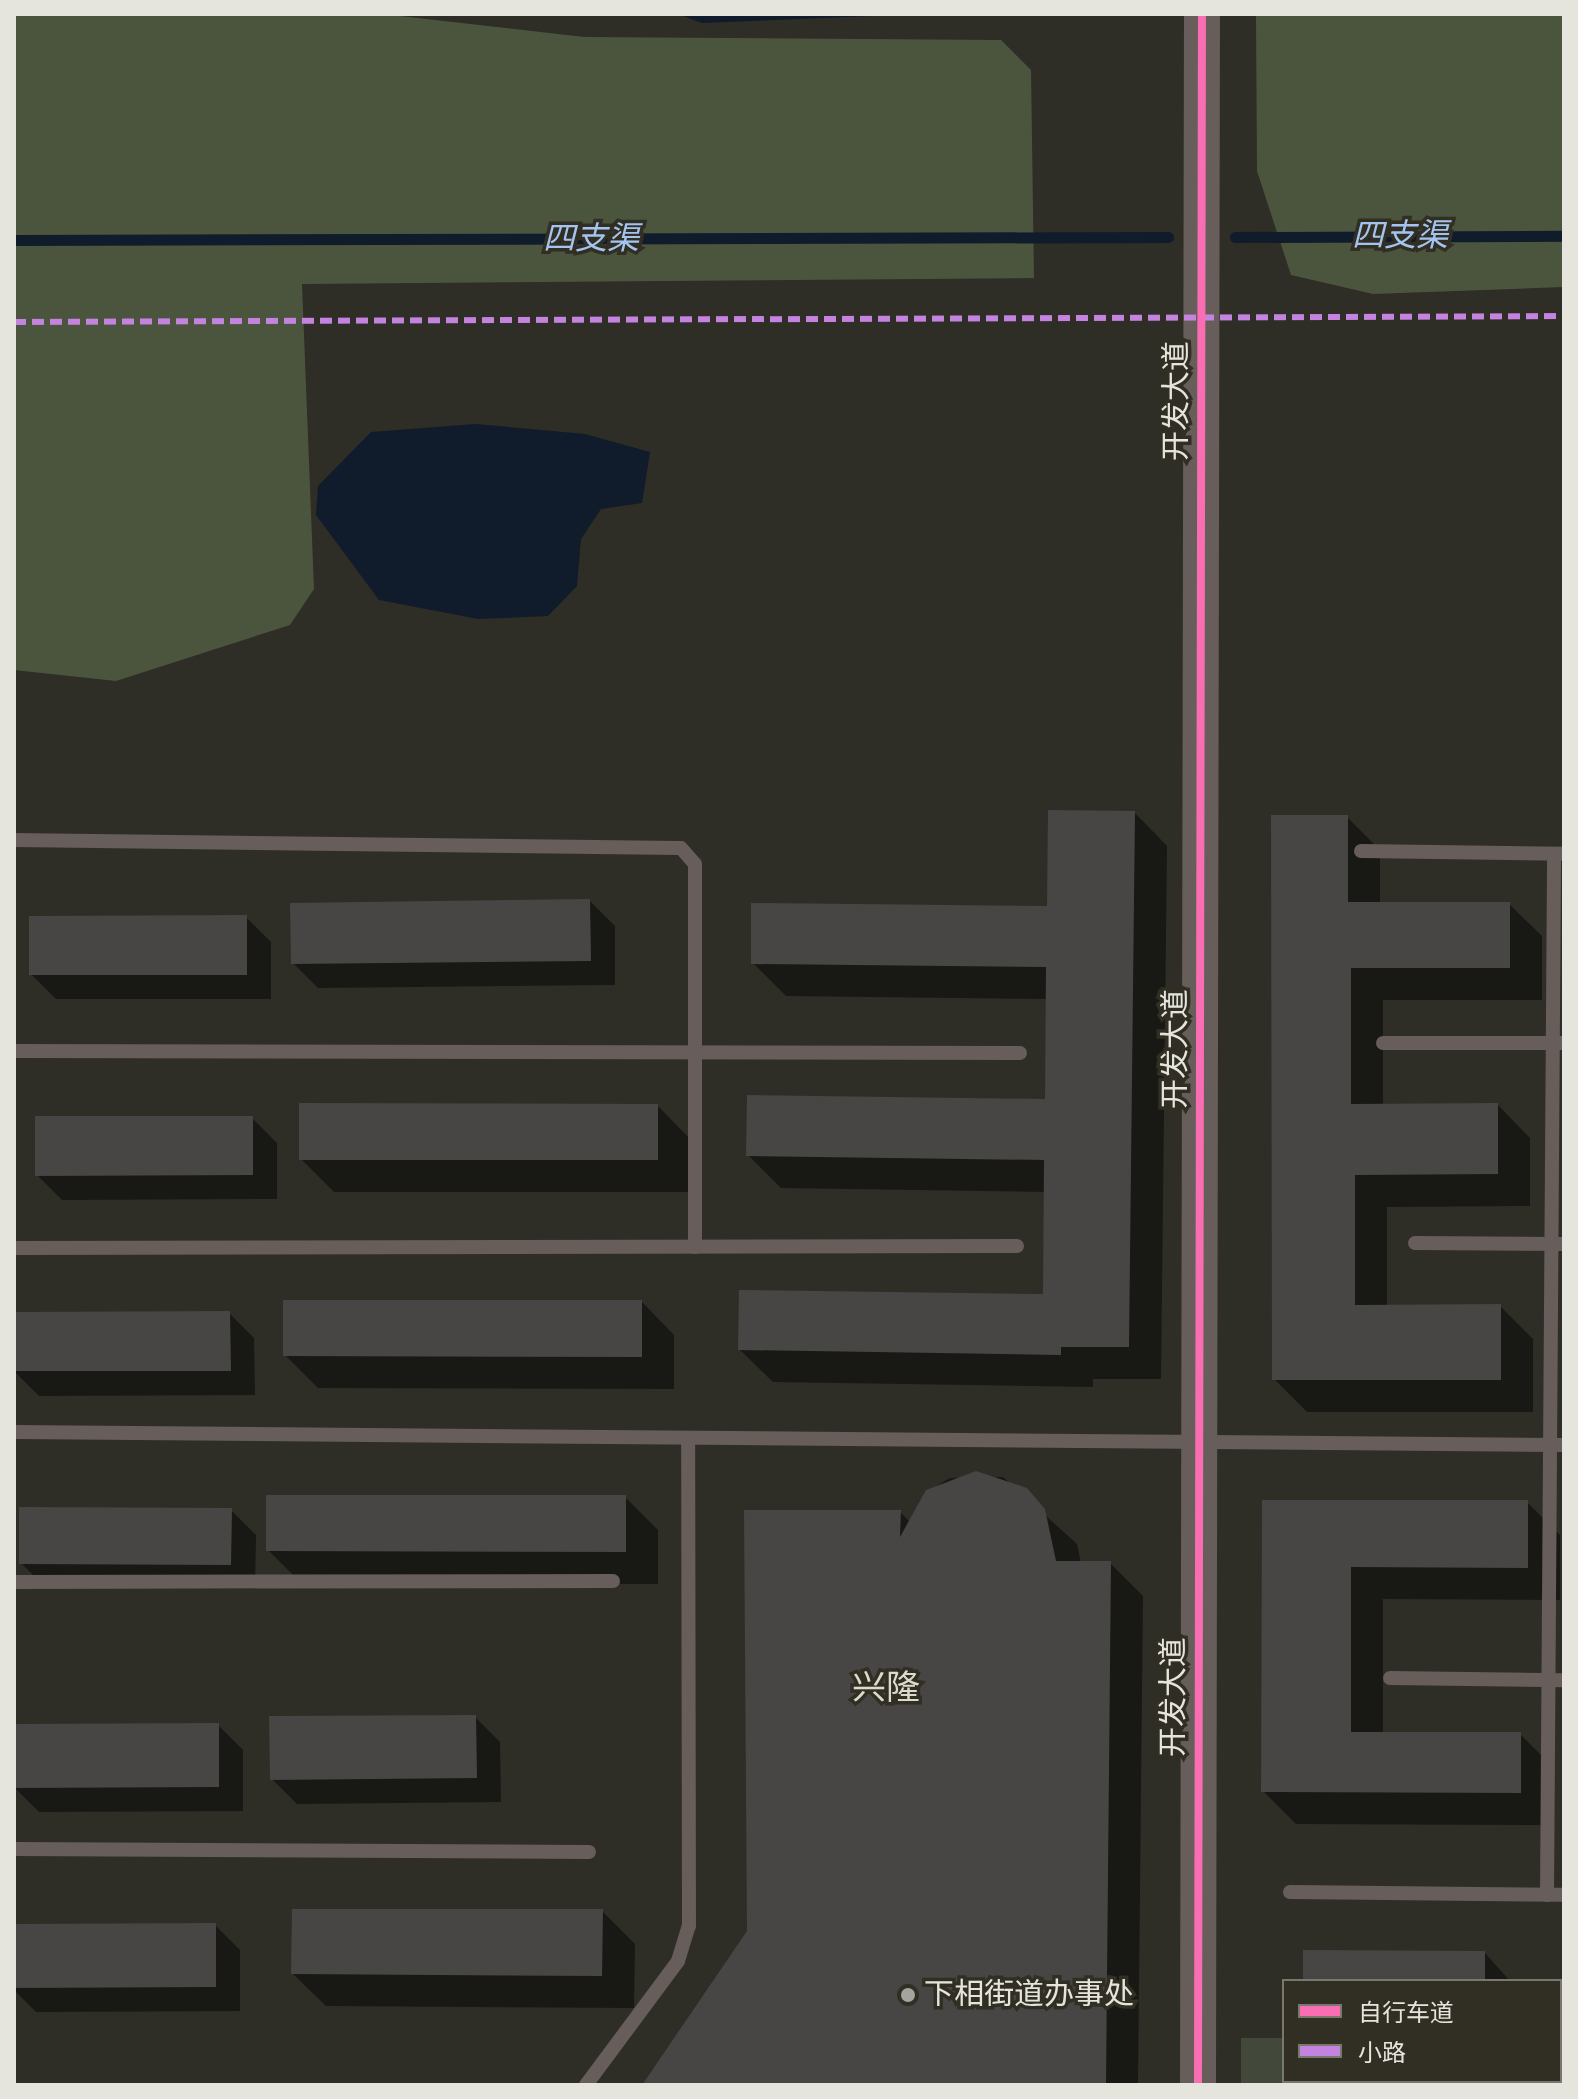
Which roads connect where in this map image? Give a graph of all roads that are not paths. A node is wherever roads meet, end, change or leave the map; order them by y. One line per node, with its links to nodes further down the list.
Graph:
1 (1202, 14): 17 (street, 开发大道)
2 (14, 840): 8 (lane)
3 (1361, 851): 4 (lane)
4 (1559, 854): 6 (lane)
5 (1383, 1043): 6 (lane)
6 (1558, 1043): 11 (lane)
7 (14, 1051): 8 (lane)
8 (695, 1052): 9 (lane); 13 (lane)
9 (1020, 1053)
10 (1415, 1243): 11 (lane)
11 (1558, 1244): 18 (lane)
12 (1017, 1246): 13 (lane)
13 (695, 1247): 14 (lane)
14 (14, 1248)
15 (14, 1432): 16 (lane)
16 (688, 1438): 17 (lane); 28 (lane)
17 (1198, 1442): 18 (lane); 29 (street, 开发大道)
18 (1557, 1445): 22 (lane)
19 (613, 1581): 20 (lane)
20 (14, 1582)
21 (1390, 1678): 22 (lane)
22 (1556, 1680): 26 (lane)
23 (14, 1849): 24 (lane)
24 (589, 1852)
25 (1290, 1892): 26 (lane)
26 (1547, 1895): 27 (lane)
27 (1564, 1895)
28 (586, 2085)
29 (1198, 2085)

